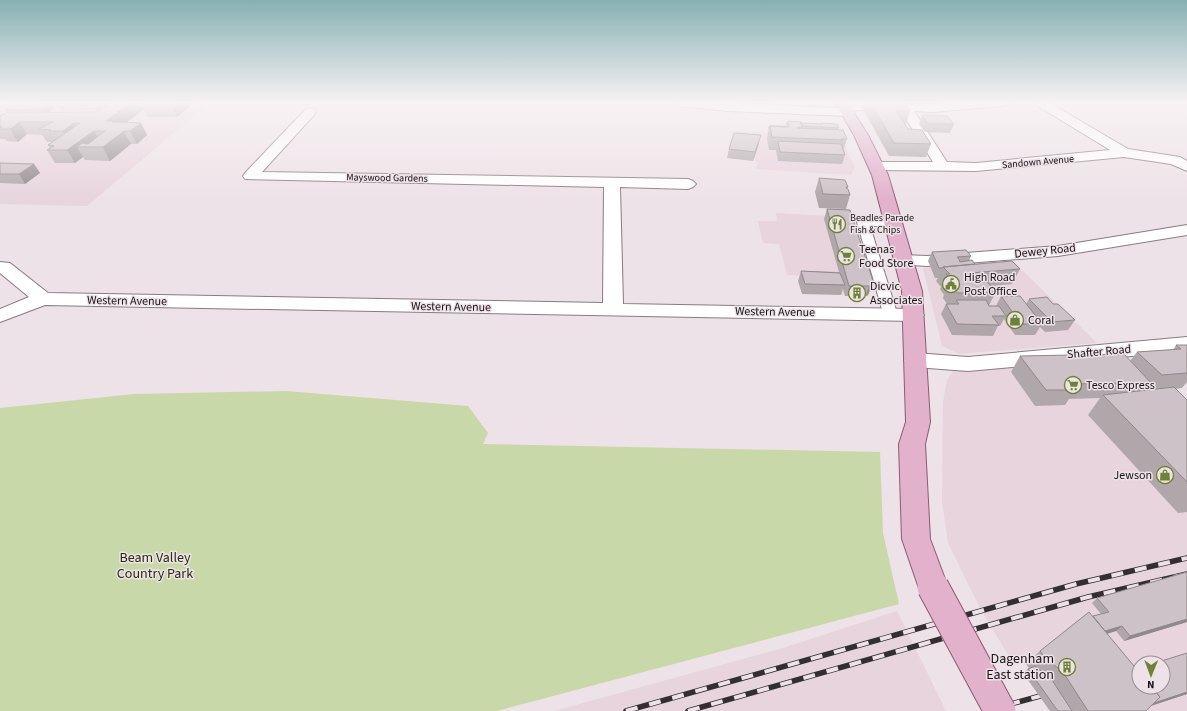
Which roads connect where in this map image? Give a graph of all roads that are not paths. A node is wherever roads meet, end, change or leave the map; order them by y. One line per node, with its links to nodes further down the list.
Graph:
1 (288, 135): 9 (street, Mayswood Gardens)
2 (859, 135): 6 (main road)
3 (923, 135): 7 (street)
4 (1094, 135): 5 (street)
5 (1124, 154): 7 (street, Sandown Avenue); 8 (street)
6 (876, 166): 7 (street, Sandown Avenue); 11 (main road)
7 (943, 167)
8 (1187, 167)
9 (612, 183): 10 (street, Mayswood Gardens); 16 (street)
10 (688, 184)
11 (894, 224): 13 (main road); 17 (street)
12 (1187, 230): 13 (street, Dewey Road)
13 (902, 260): 18 (main road)
14 (0, 267): 15 (street)
15 (43, 299): 16 (street, Western Avenue); 19 (street)
16 (613, 310): 17 (street, Western Avenue)
17 (890, 313): 18 (street, Western Avenue)
18 (914, 315): 21 (main road)
19 (0, 316)
20 (1187, 344): 21 (street, Shafter Road)
21 (915, 360): 22 (main road, bridge)
22 (1000, 711)

